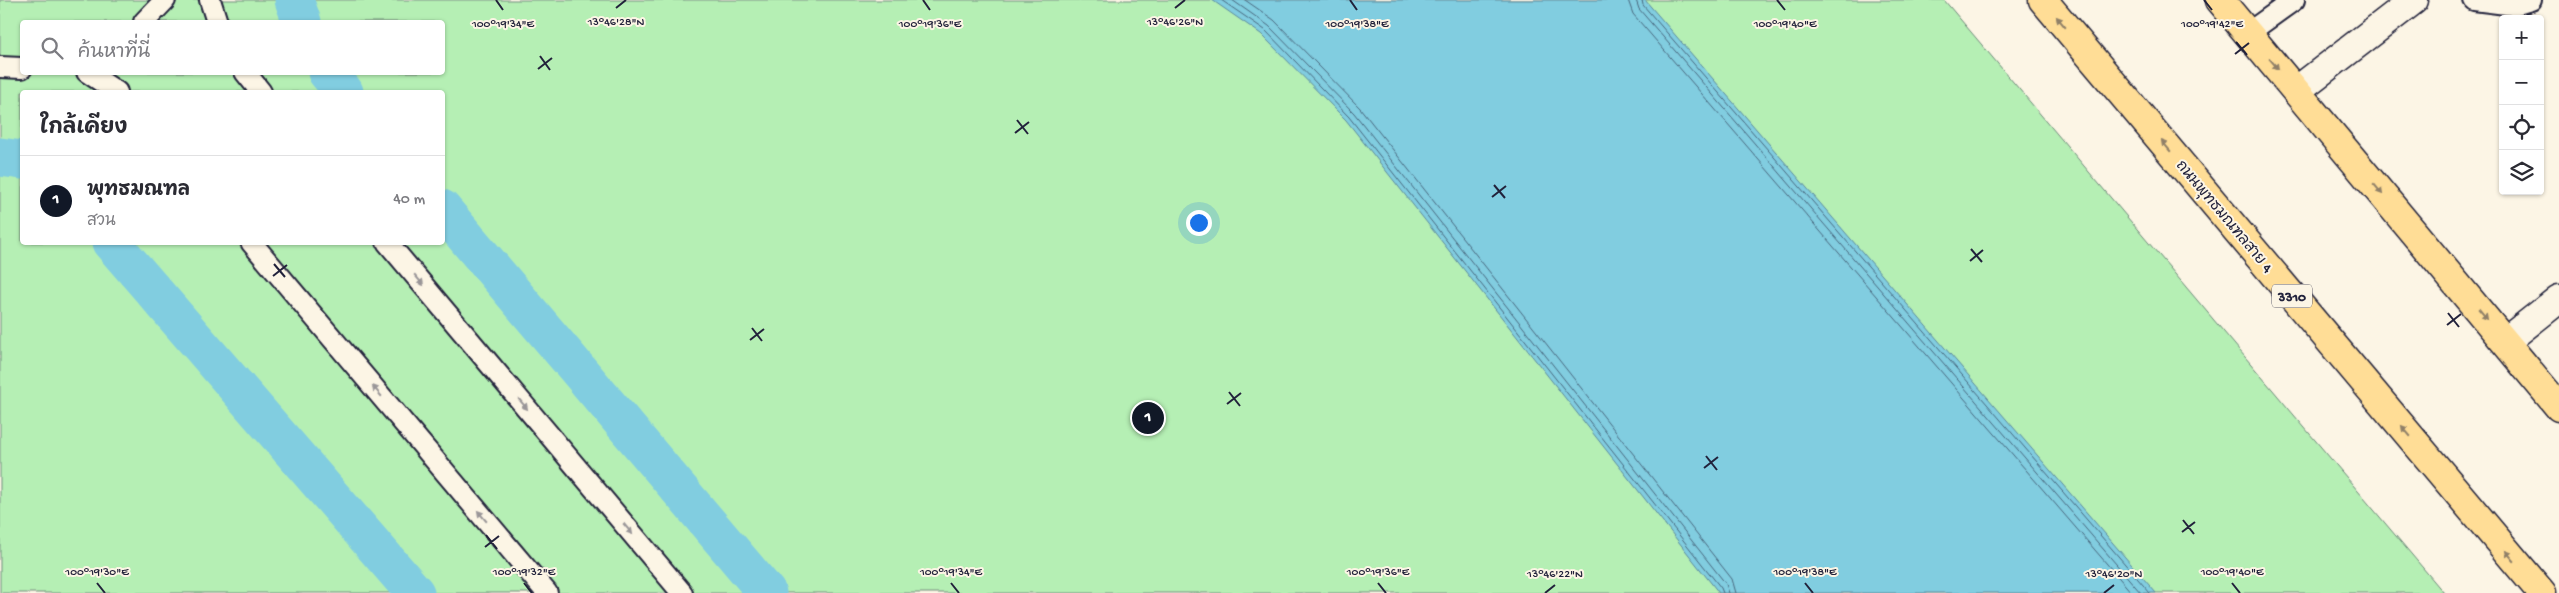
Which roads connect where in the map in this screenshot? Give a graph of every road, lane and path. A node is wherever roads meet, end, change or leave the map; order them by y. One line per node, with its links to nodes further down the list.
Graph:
1 (165, 0): 9 (lane)
2 (210, 0): 10 (lane)
3 (2043, 0): 26 (main road, ถนนพุทธมณฑลสาย 4 / 3310, one-way to 3)
4 (2220, 0): 11 (main road)
5 (2294, 0): 11 (lane)
6 (2414, 0): 18 (street)
7 (2474, 0): 8 (lane)
8 (2531, 0)
9 (146, 20)
10 (216, 20)
11 (2248, 33): 18 (main road, one-way to 18)
12 (0, 67): 13 (lane)
13 (20, 68)
14 (92, 75): 16 (lane)
15 (248, 75): 17 (lane)
16 (114, 90)
17 (260, 90)
18 (2296, 91): 22 (main road, one-way to 22)
19 (254, 245): 24 (lane, one-way to 19)
20 (390, 245): 25 (lane, one-way to 25)
21 (2559, 299): 22 (street)
22 (2506, 341): 23 (main road)
23 (2559, 407)
24 (547, 593)
25 (682, 593)
26 (2542, 593)

